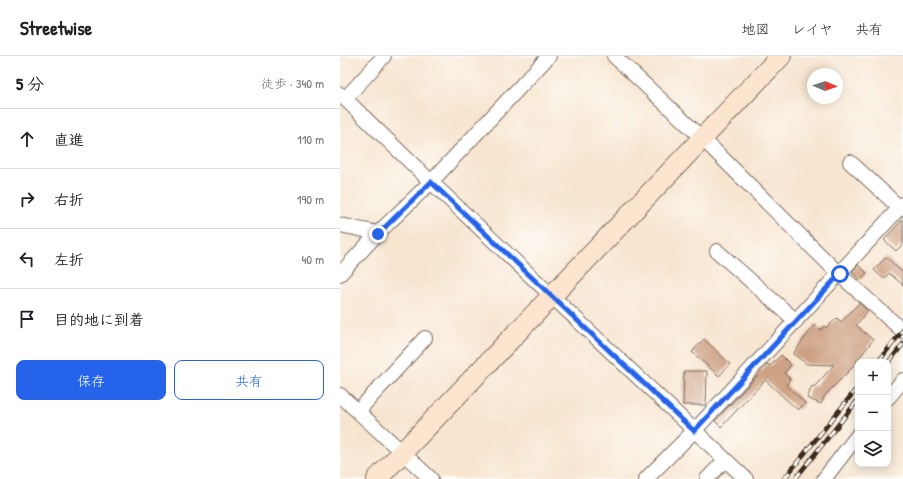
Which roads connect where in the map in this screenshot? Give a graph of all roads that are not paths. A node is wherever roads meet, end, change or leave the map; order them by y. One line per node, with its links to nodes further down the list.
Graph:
1 (384, 56): 5 (street)
2 (549, 56): 8 (street)
3 (614, 56): 6 (street)
4 (781, 56): 6 (street)
5 (343, 97): 8 (street)
6 (702, 138): 14 (street); 15 (street)
7 (850, 162): 9 (street)
8 (431, 182): 11 (street); 15 (street)
9 (901, 206): 14 (street)
10 (340, 225): 11 (street)
11 (378, 234): 13 (street)
12 (717, 251): 16 (street)
13 (340, 274)
14 (840, 274): 16 (street); 17 (street)
15 (552, 297): 23 (street); 25 (street)
16 (796, 321): 23 (street)
17 (903, 331)
18 (425, 338): 22 (street)
19 (903, 380): 21 (street)
20 (340, 395): 22 (street)
21 (890, 395)
22 (358, 411): 25 (street)
23 (694, 431): 26 (street); 29 (street)
24 (855, 438): 32 (street)
25 (402, 452): 27 (street); 28 (street)
26 (725, 460): 30 (street); 31 (street)
27 (377, 479)
28 (431, 479)
29 (646, 479)
30 (707, 479)
31 (746, 479)
32 (824, 479)

